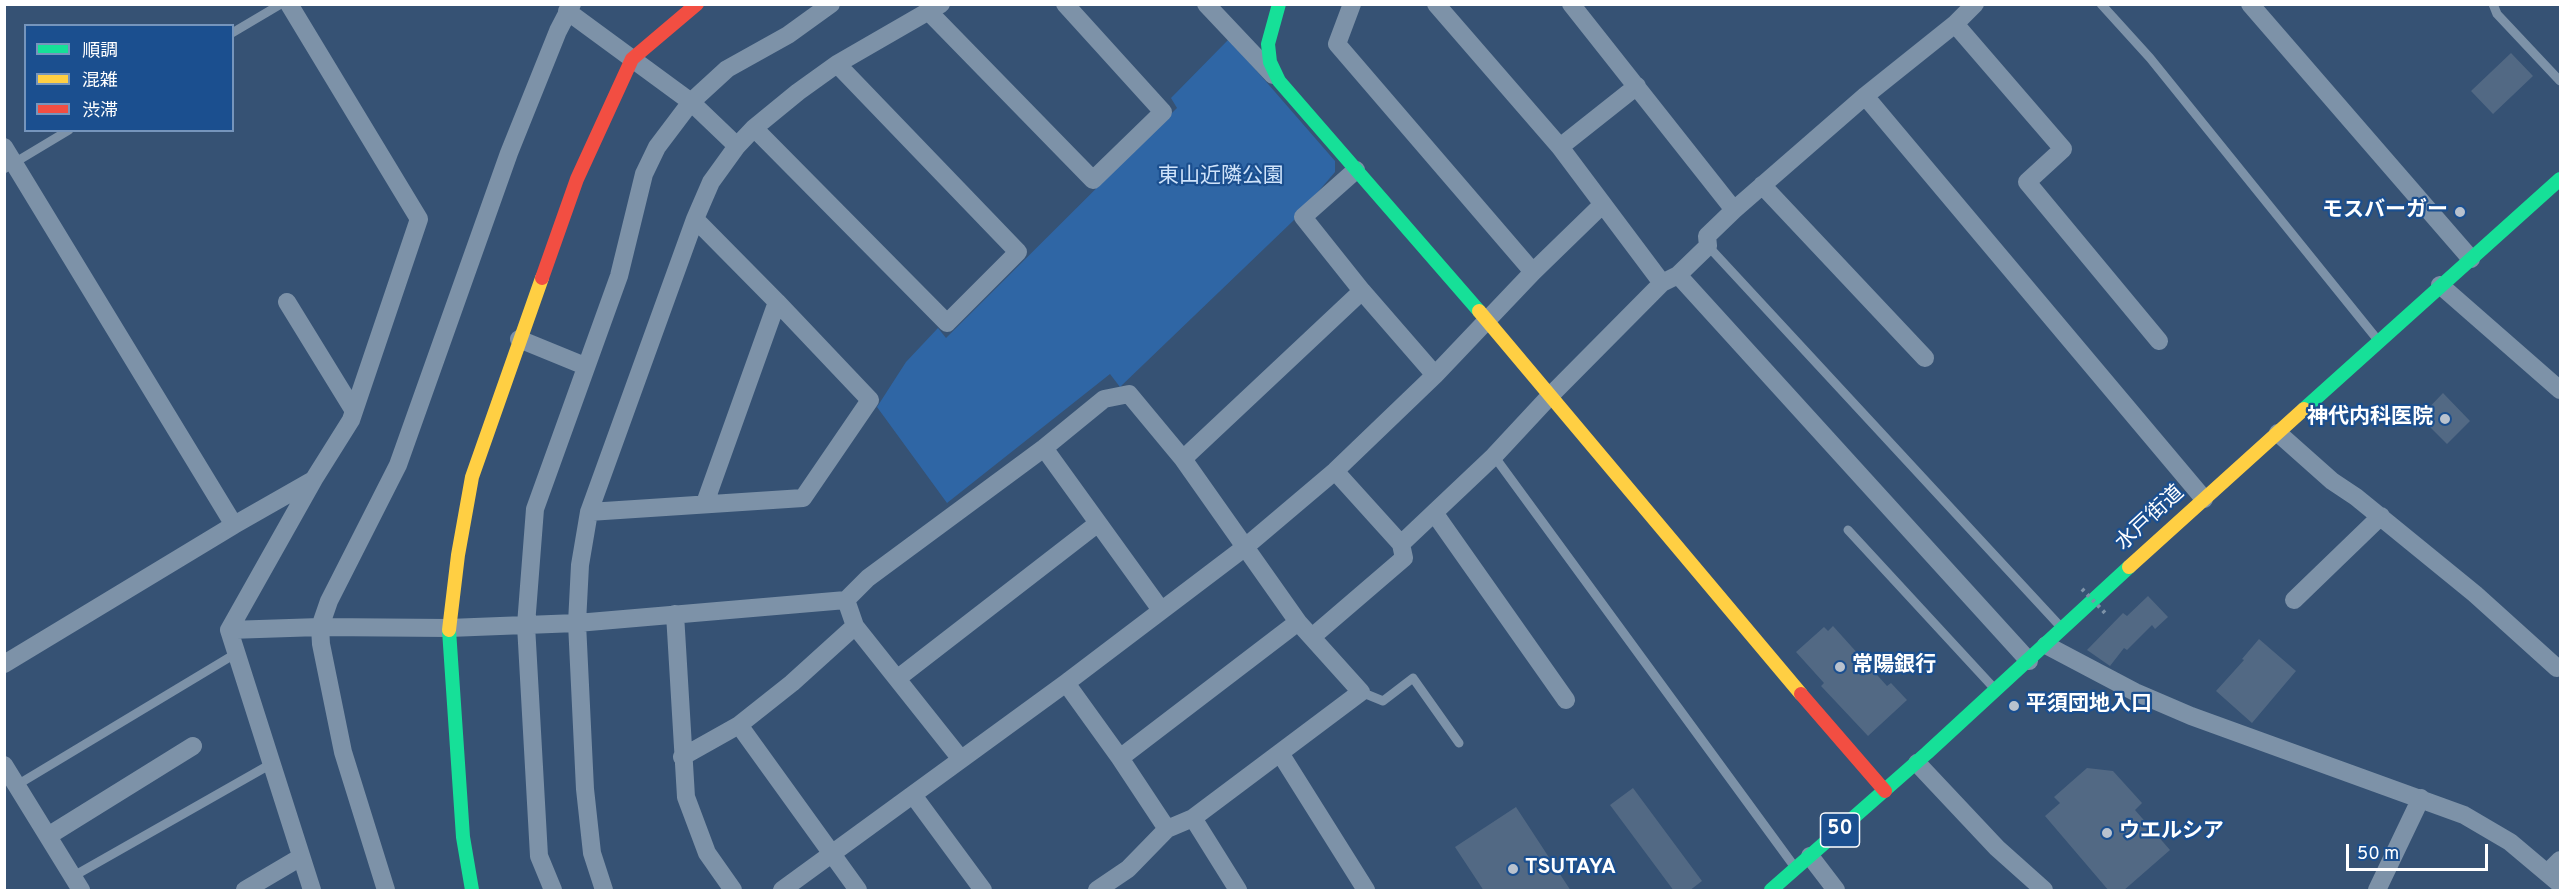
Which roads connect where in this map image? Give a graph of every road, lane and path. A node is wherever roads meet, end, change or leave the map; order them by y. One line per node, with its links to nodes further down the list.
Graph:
1 (281, 4): 18 (lane)
2 (289, 4): 55 (street)
3 (697, 4): 19 (street)
4 (831, 4): 25 (street)
5 (1065, 4): 16 (street)
6 (1206, 4): 21 (street)
7 (1279, 4): 21 (street)
8 (1352, 4): 40 (street)
9 (1436, 4): 30 (street)
10 (1571, 4): 23 (street)
11 (1975, 4): 17 (street)
12 (2102, 4): 48 (lane)
13 (2250, 4): 39 (street)
14 (2493, 4): 22 (lane)
15 (570, 8): 19 (street); 82 (street)
16 (935, 8): 20 (street)
17 (1955, 24): 24 (street); 49 (street)
18 (234, 32)
19 (632, 59): 25 (street); 47 (street)
20 (837, 64): 26 (street); 26 (street)
21 (1279, 81): 32 (street)
22 (2560, 81)
23 (1637, 86): 30 (street); 36 (street)
24 (1864, 96): 34 (street); 62 (street)
25 (691, 102): 28 (street); 51 (street)
26 (754, 128): 28 (street)
27 (66, 132): 31 (lane)
28 (737, 146): 37 (street)
29 (4, 147): 31 (street)
30 (1560, 147): 35 (street)
31 (9, 166): 68 (street)
32 (1356, 170): 43 (street); 46 (street)
33 (2560, 179): 39 (street, 水戸街道 / 50)
34 (1762, 185): 36 (street); 50 (street)
35 (1603, 204): 40 (street); 41 (street)
36 (1734, 210): 38 (street)
37 (695, 219): 45 (street); 64 (street)
38 (1708, 246): 41 (street); 84 (lane)
39 (2470, 259): 42 (street, 水戸街道 / 50)
40 (1533, 272): 46 (street)
41 (1670, 279): 54 (street); 89 (street)
42 (2440, 285): 48 (street, 水戸街道 / 50); 53 (street)
43 (1362, 291): 52 (street); 59 (street)
44 (287, 302): 55 (street)
45 (777, 302): 63 (street); 63 (street)
46 (1487, 321): 52 (street); 54 (street)
47 (519, 339): 51 (street); 83 (street)
48 (2379, 341): 56 (street, 水戸街道 / 50)
49 (2159, 342)
50 (1925, 358)
51 (585, 366): 80 (street)
52 (1435, 375): 60 (street)
53 (2560, 390)
54 (1548, 398): 58 (street); 108 (street)
55 (354, 411): 61 (street)
56 (2278, 433): 62 (street, 水戸街道 / 50); 66 (street)
57 (1044, 448): 59 (street); 67 (street); 73 (street)
58 (1494, 456): 65 (street); 116 (lane)
59 (1183, 459): 71 (street)
60 (1335, 471): 70 (street); 71 (street)
61 (314, 479): 68 (street); 85 (street)
62 (2204, 499): 84 (street, 水戸街道 / 50)
63 (705, 503): 64 (street)
64 (589, 513): 79 (street)
65 (1435, 514): 70 (street); 96 (street)
66 (2381, 516): 74 (street); 91 (street)
67 (1097, 524): 75 (street); 92 (street)
68 (234, 525): 90 (street)
69 (1848, 530): 94 (lane)
70 (1401, 544): 86 (street)
71 (1244, 548): 75 (street); 78 (street)
72 (2082, 589): 77 (path, bridge)
73 (846, 600): 76 (street); 81 (street)
74 (2294, 600)
75 (1161, 610): 93 (street)
76 (675, 614): 79 (street); 101 (street)
77 (2106, 614)
78 (1298, 622): 86 (street); 103 (street)
79 (577, 623): 80 (street); 124 (street)
80 (526, 625): 83 (street); 123 (street)
81 (855, 626): 92 (street); 97 (street)
82 (320, 627): 83 (street); 85 (street); 121 (street)
83 (449, 628): 122 (street)
84 (2063, 629): 87 (street, 水戸街道 / 50)
85 (229, 630): 88 (street)
86 (1312, 637): 95 (street)
87 (2046, 645): 89 (street, 水戸街道 / 50); 110 (street)
88 (235, 654): 105 (street); 107 (lane)
89 (2029, 661): 94 (street, 水戸街道 / 50)
90 (4, 664)
91 (2557, 668)
92 (898, 678): 102 (street)
93 (1065, 683): 102 (street); 103 (street)
94 (1996, 691): 104 (street, 水戸街道 / 50)
95 (1360, 692): 98 (lane); 100 (street)
96 (1566, 700)
97 (739, 724): 101 (street); 114 (street)
98 (1459, 743)
99 (194, 746): 113 (street)
100 (1280, 753): 111 (street); 131 (street)
101 (682, 758): 125 (street)
102 (960, 758): 109 (street)
103 (1120, 758): 112 (street)
104 (1917, 762): 108 (street, 水戸街道 / 50); 134 (street)
105 (271, 764): 115 (street); 118 (lane)
106 (4, 765): 107 (street)
107 (17, 786): 113 (street)
108 (1885, 791): 116 (street, 水戸街道 / 50)
109 (913, 795): 114 (street); 128 (street)
110 (2421, 798): 117 (street); 135 (street)
111 (1193, 818): 112 (street); 130 (street)
112 (1167, 829): 129 (street)
113 (48, 836): 118 (street)
114 (831, 855): 126 (street); 127 (street)
115 (301, 857): 119 (street); 120 (street)
116 (1803, 862): 132 (street, 水戸街道 / 50); 133 (street)
117 (2556, 872)
118 (77, 884)
119 (245, 891)
120 (312, 891)
121 (386, 891)
122 (472, 891)
123 (553, 891)
124 (604, 891)
125 (733, 891)
126 (782, 891)
127 (858, 891)
128 (983, 891)
129 (1097, 891)
130 (1238, 891)
131 (1366, 891)
132 (1771, 891)
133 (1836, 891)
134 (2044, 891)
135 (2378, 891)

